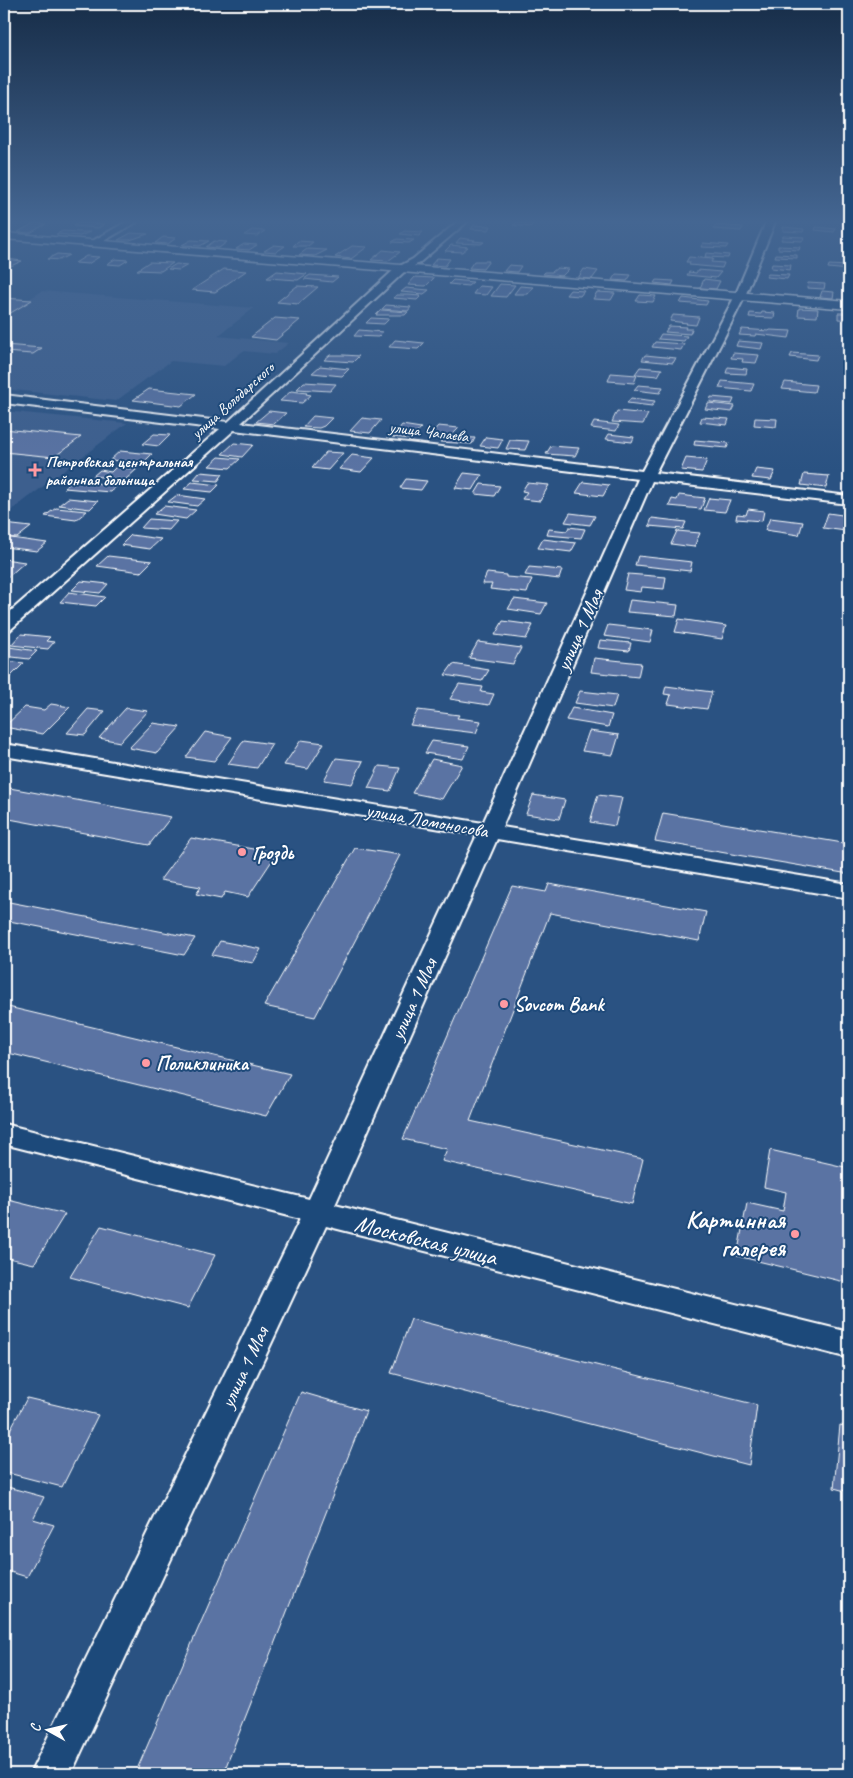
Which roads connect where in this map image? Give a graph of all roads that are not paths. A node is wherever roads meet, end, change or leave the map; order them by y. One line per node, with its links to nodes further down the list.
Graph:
1 (362, 305): 4 (street, улица Володарского)
2 (735, 305): 5 (street, улица 1 Мая)
3 (4, 399): 4 (street, улица Чапаева)
4 (231, 426): 5 (street, улица Чапаева); 7 (street, улица Володарского)
5 (647, 475): 6 (street, улица Чапаева); 9 (street, улица 1 Мая)
6 (849, 500)
7 (4, 626)
8 (4, 750): 9 (street, улица Ломоносова)
9 (490, 831): 10 (street, улица Ломоносова); 12 (street, улица 1 Мая)
10 (849, 891)
11 (4, 1134): 12 (street, Московская улица)
12 (317, 1213): 13 (street, Московская улица); 14 (street, улица 1 Мая)
13 (849, 1345)
14 (50, 1774)

